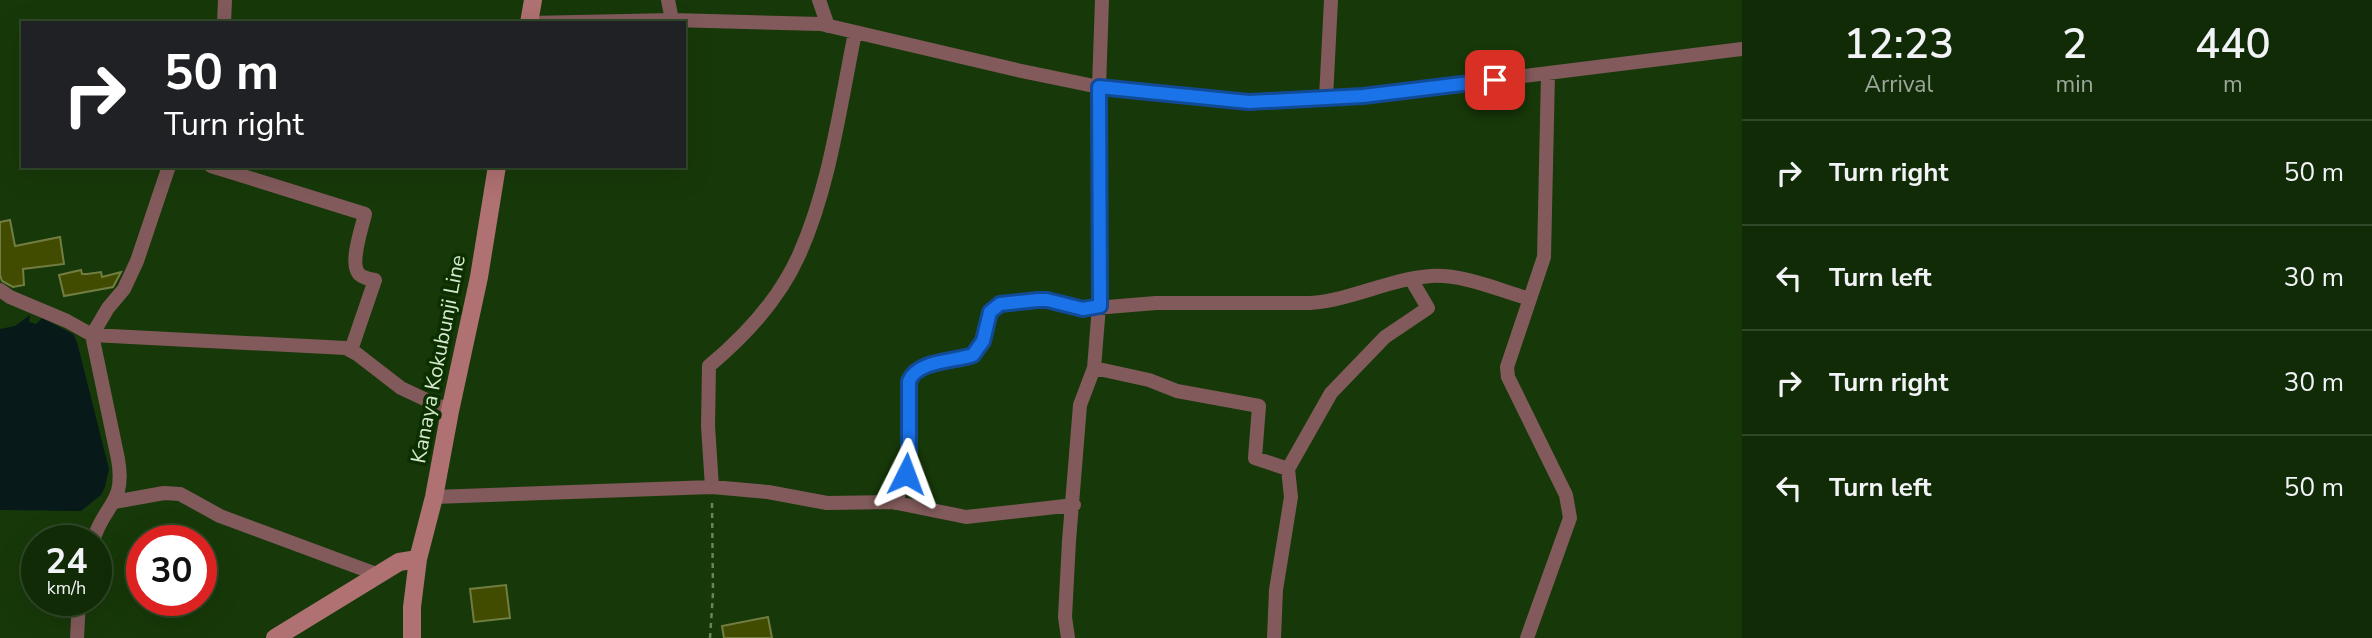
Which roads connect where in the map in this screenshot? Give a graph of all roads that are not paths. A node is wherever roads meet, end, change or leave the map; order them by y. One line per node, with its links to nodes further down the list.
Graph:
1 (225, 0): 8 (street)
2 (533, 0): 9 (main road)
3 (668, 0): 7 (street)
4 (819, 0): 11 (street)
5 (1102, 0): 15 (street)
6 (1332, 0): 16 (street)
7 (672, 20): 10 (street); 11 (street)
8 (224, 21)
9 (529, 21)
10 (624, 21)
11 (828, 26): 12 (street)
12 (855, 33): 15 (street); 29 (street)
13 (1742, 49): 14 (street)
14 (1548, 74): 16 (street); 22 (street)
15 (1099, 87): 16 (street); 23 (street)
16 (1326, 98)
17 (168, 168): 24 (street)
18 (217, 168): 25 (street)
19 (497, 168): 27 (main road, Kanaya Kokubunji Line)
20 (1411, 279): 22 (street); 23 (street); 28 (street)
21 (0, 290): 24 (street)
22 (1530, 299): 43 (street)
23 (1100, 306): 26 (street); 32 (street)
24 (92, 335): 25 (street); 31 (street)
25 (351, 350): 27 (street)
26 (1094, 369): 28 (street); 33 (street)
27 (450, 411): 30 (main road, Kanaya Kokubunji Line)
28 (1288, 469): 42 (street)
29 (712, 487): 30 (street); 32 (street)
30 (434, 497): 35 (main road, Kanaya Kokubunji Line)
31 (114, 502): 34 (street); 36 (street)
32 (896, 503): 33 (street)
33 (1073, 505): 41 (street)
34 (98, 525)
35 (418, 559): 36 (main road); 40 (main road, Kanaya Kokubunji Line)
36 (379, 575): 39 (main road)
37 (78, 616): 38 (street)
38 (77, 638)
39 (275, 638)
40 (412, 638)
41 (1068, 638)
42 (1274, 638)
43 (1527, 638)

